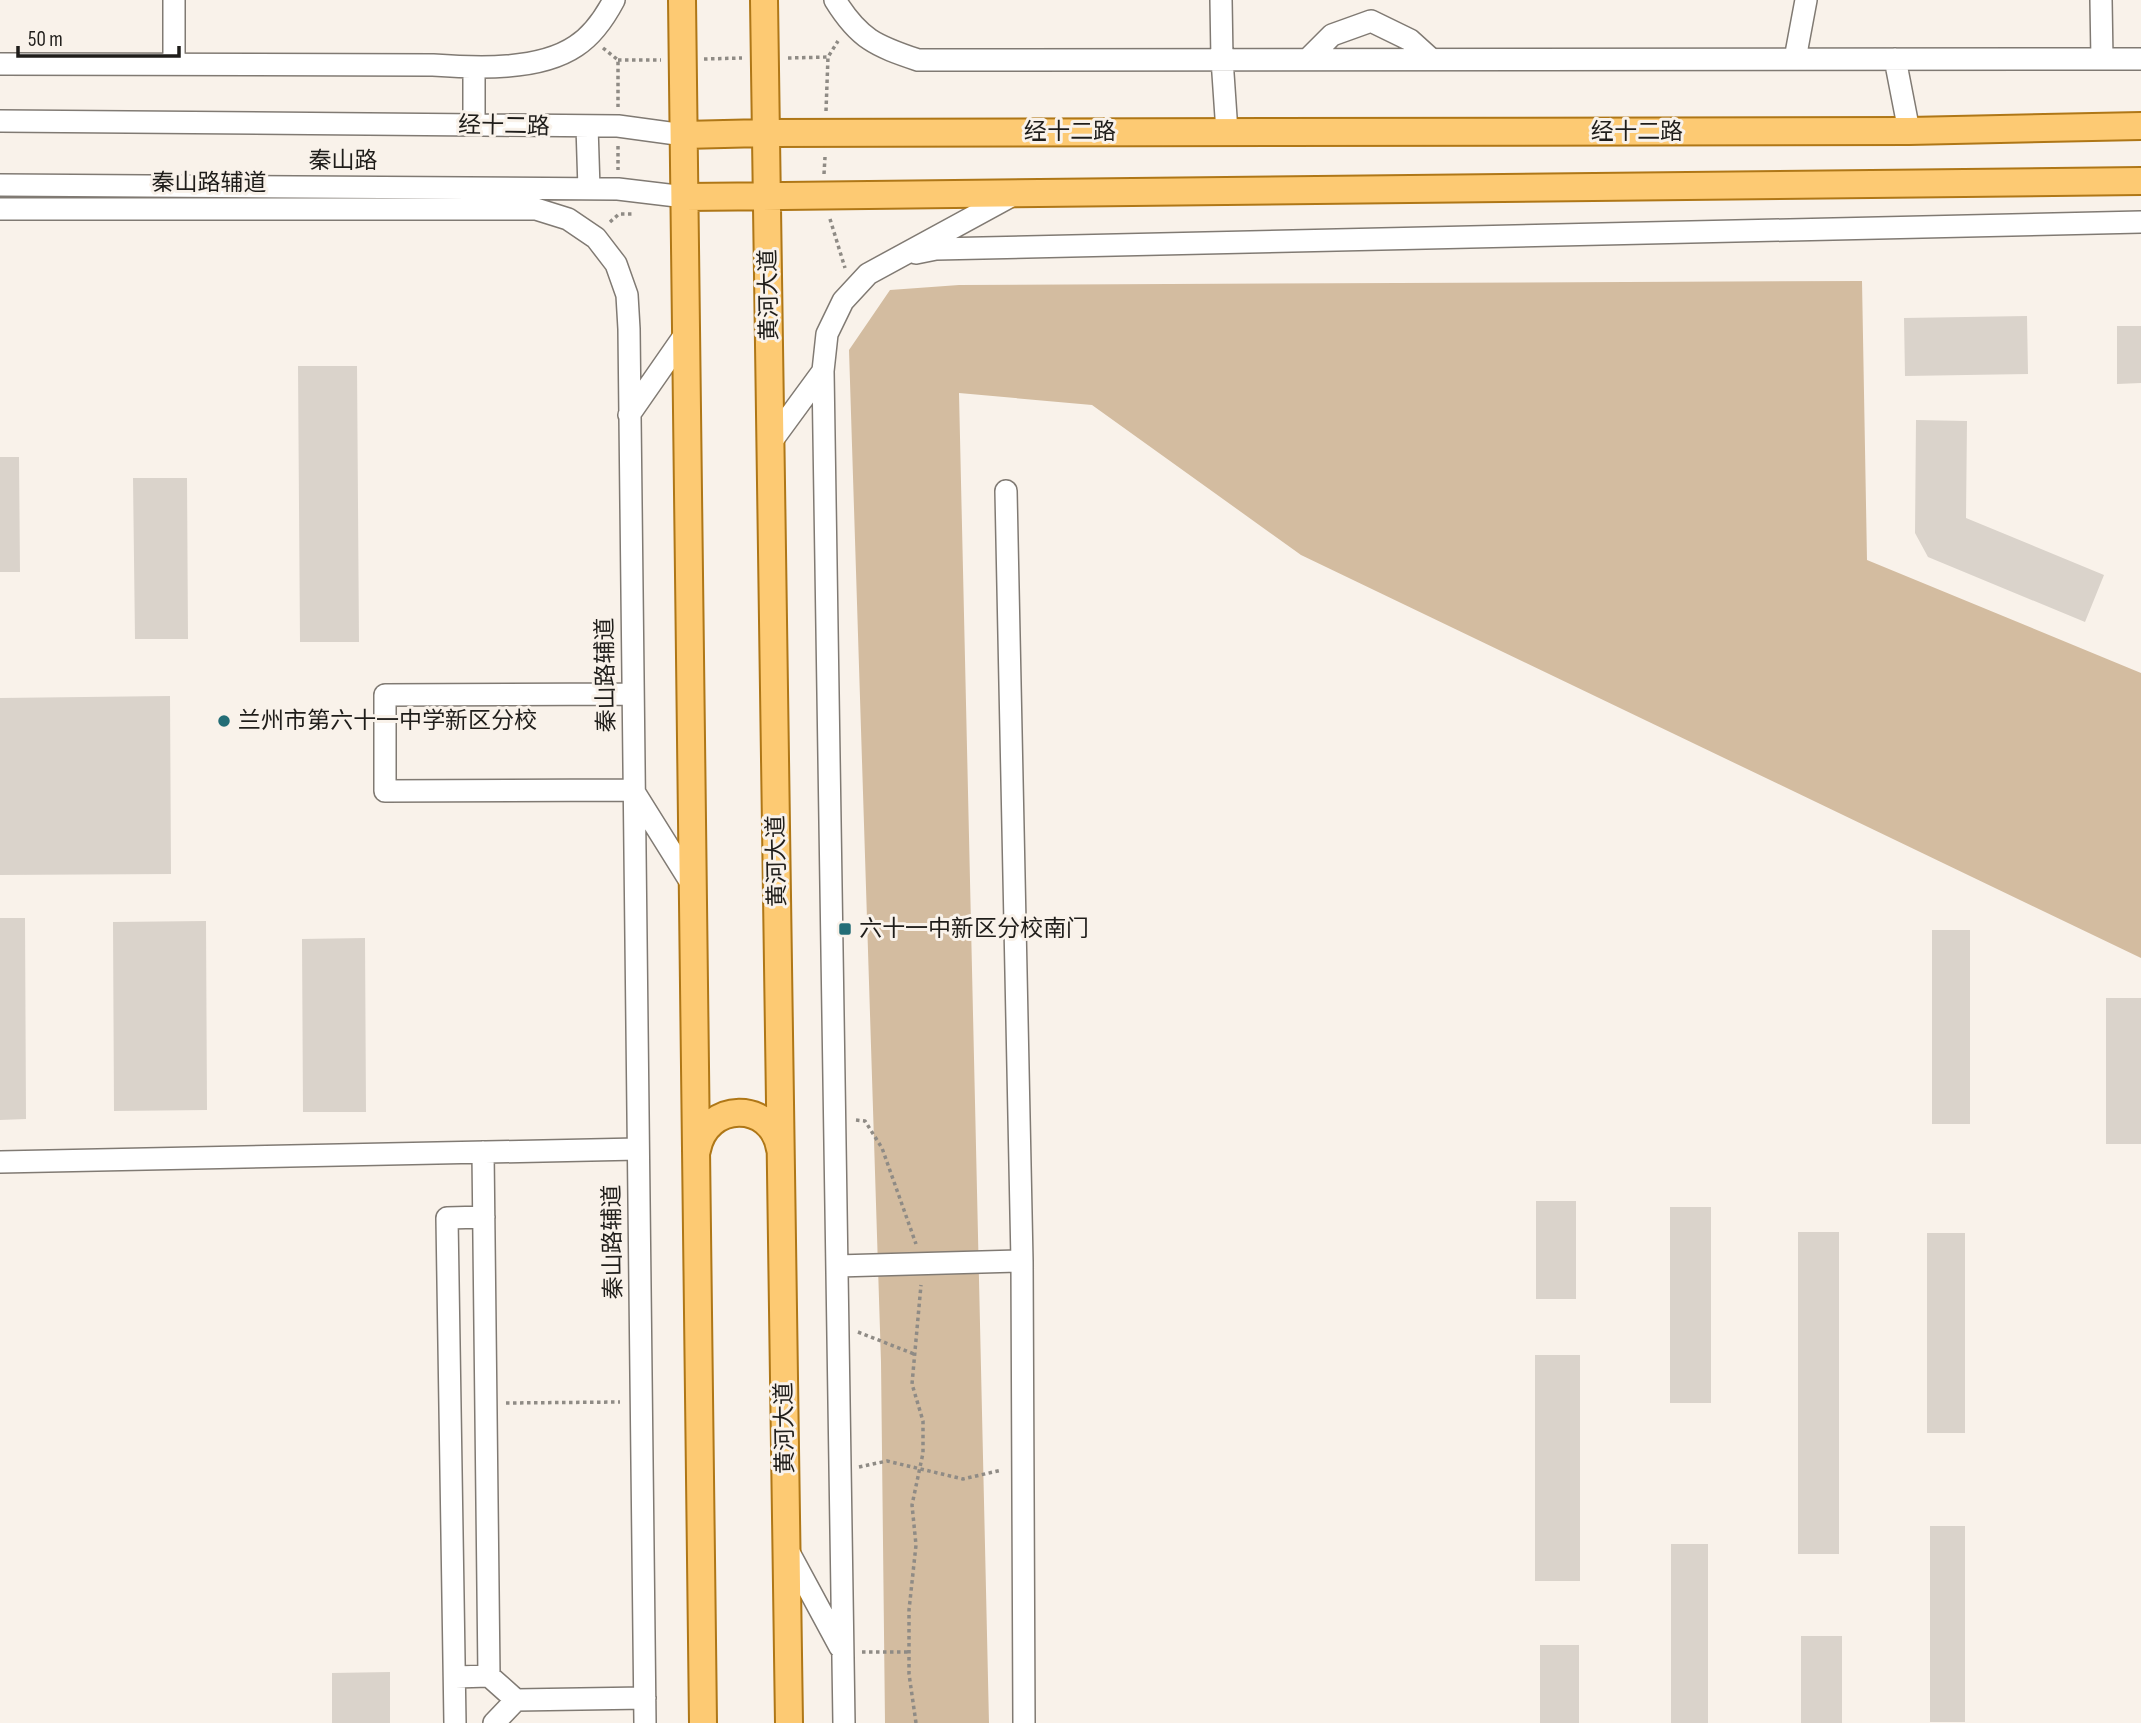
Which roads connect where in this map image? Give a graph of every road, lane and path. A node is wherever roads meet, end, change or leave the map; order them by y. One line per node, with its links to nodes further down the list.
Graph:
1 (174, 0): 22 (street)
2 (614, 0): 23 (street)
3 (682, 0): 12 (main road)
4 (764, 0): 11 (main road, 黄河大道)
5 (835, 0): 13 (street)
6 (1221, 0): 13 (street)
7 (1806, 0): 16 (street)
8 (2101, 0): 18 (street)
9 (1371, 10): 14 (street); 15 (street)
10 (828, 57): 11 (path)
11 (765, 58): 12 (path); 30 (main road, 黄河大道)
12 (683, 59): 20 (path); 31 (main road)
13 (1222, 59): 14 (street); 29 (street)
14 (1308, 59): 15 (street)
15 (1431, 59): 16 (street)
16 (1795, 59): 17 (street)
17 (1895, 59): 18 (street); 28 (street)
18 (2102, 59): 19 (street)
19 (2141, 59)
20 (618, 60)
21 (0, 64): 22 (street)
22 (174, 64): 23 (street)
23 (474, 68): 25 (street)
24 (0, 121): 25 (street, 经十二路)
25 (474, 125): 27 (street, 经十二路)
26 (2141, 126): 28 (main road, 经十二路)
27 (587, 127): 31 (street, 经十二路); 34 (street)
28 (1909, 131): 29 (main road, 经十二路)
29 (1227, 132): 30 (main road, 经十二路)
30 (766, 133): 31 (main road, 经十二路); 36 (main road, 黄河大道)
31 (684, 135): 37 (main road)
32 (2141, 181): 35 (main road)
33 (0, 185): 34 (street, 秦山路)
34 (589, 189): 37 (street, 秦山路)
35 (1015, 194): 36 (main road); 40 (street)
36 (767, 195): 37 (main road); 44 (main road, 黄河大道)
37 (685, 197): 41 (main road)
38 (0, 209): 43 (street, 秦山路辅道)
39 (2141, 222): 40 (street)
40 (900, 256): 42 (street)
41 (687, 333): 43 (street); 48 (main road)
42 (823, 370): 44 (street); 49 (street)
43 (629, 415): 46 (street, 秦山路辅道)
44 (771, 442): 53 (main road, 黄河大道)
45 (1006, 491): 56 (street)
46 (632, 694): 47 (street, 秦山路辅道); 47 (street)
47 (634, 790): 48 (street); 50 (street, 秦山路辅道)
48 (693, 886): 52 (main road)
49 (834, 1120): 57 (path); 58 (street)
50 (638, 1149): 51 (street); 61 (street, 秦山路辅道)
51 (483, 1152): 54 (street); 55 (street)
52 (696, 1154): 53 (main road); 76 (main road)
53 (781, 1155): 66 (main road, 黄河大道)
54 (0, 1162)
55 (484, 1217): 62 (street); 70 (street)
56 (1022, 1261): 57 (street); 63 (street)
57 (923, 1263): 58 (street); 60 (path)
58 (837, 1266): 59 (street)
59 (838, 1332): 60 (path); 65 (street)
60 (914, 1354): 64 (path)
61 (641, 1402): 62 (path); 71 (street, 秦山路辅道)
62 (486, 1403): 69 (street)
63 (1023, 1466): 64 (path); 80 (street)
64 (920, 1468): 65 (path); 68 (path)
65 (840, 1471): 67 (street)
66 (786, 1546): 67 (street); 77 (main road, 黄河大道)
67 (843, 1652): 68 (path); 78 (street)
68 (909, 1652): 79 (path)
69 (489, 1676): 70 (street); 72 (street)
70 (455, 1677): 73 (street)
71 (645, 1698): 72 (street); 75 (street, 秦山路辅道)
72 (516, 1700): 74 (street)
73 (455, 1723)
74 (494, 1723)
75 (645, 1723)
76 (703, 1723)
77 (789, 1723)
78 (844, 1723)
79 (916, 1723)
80 (1024, 1723)

